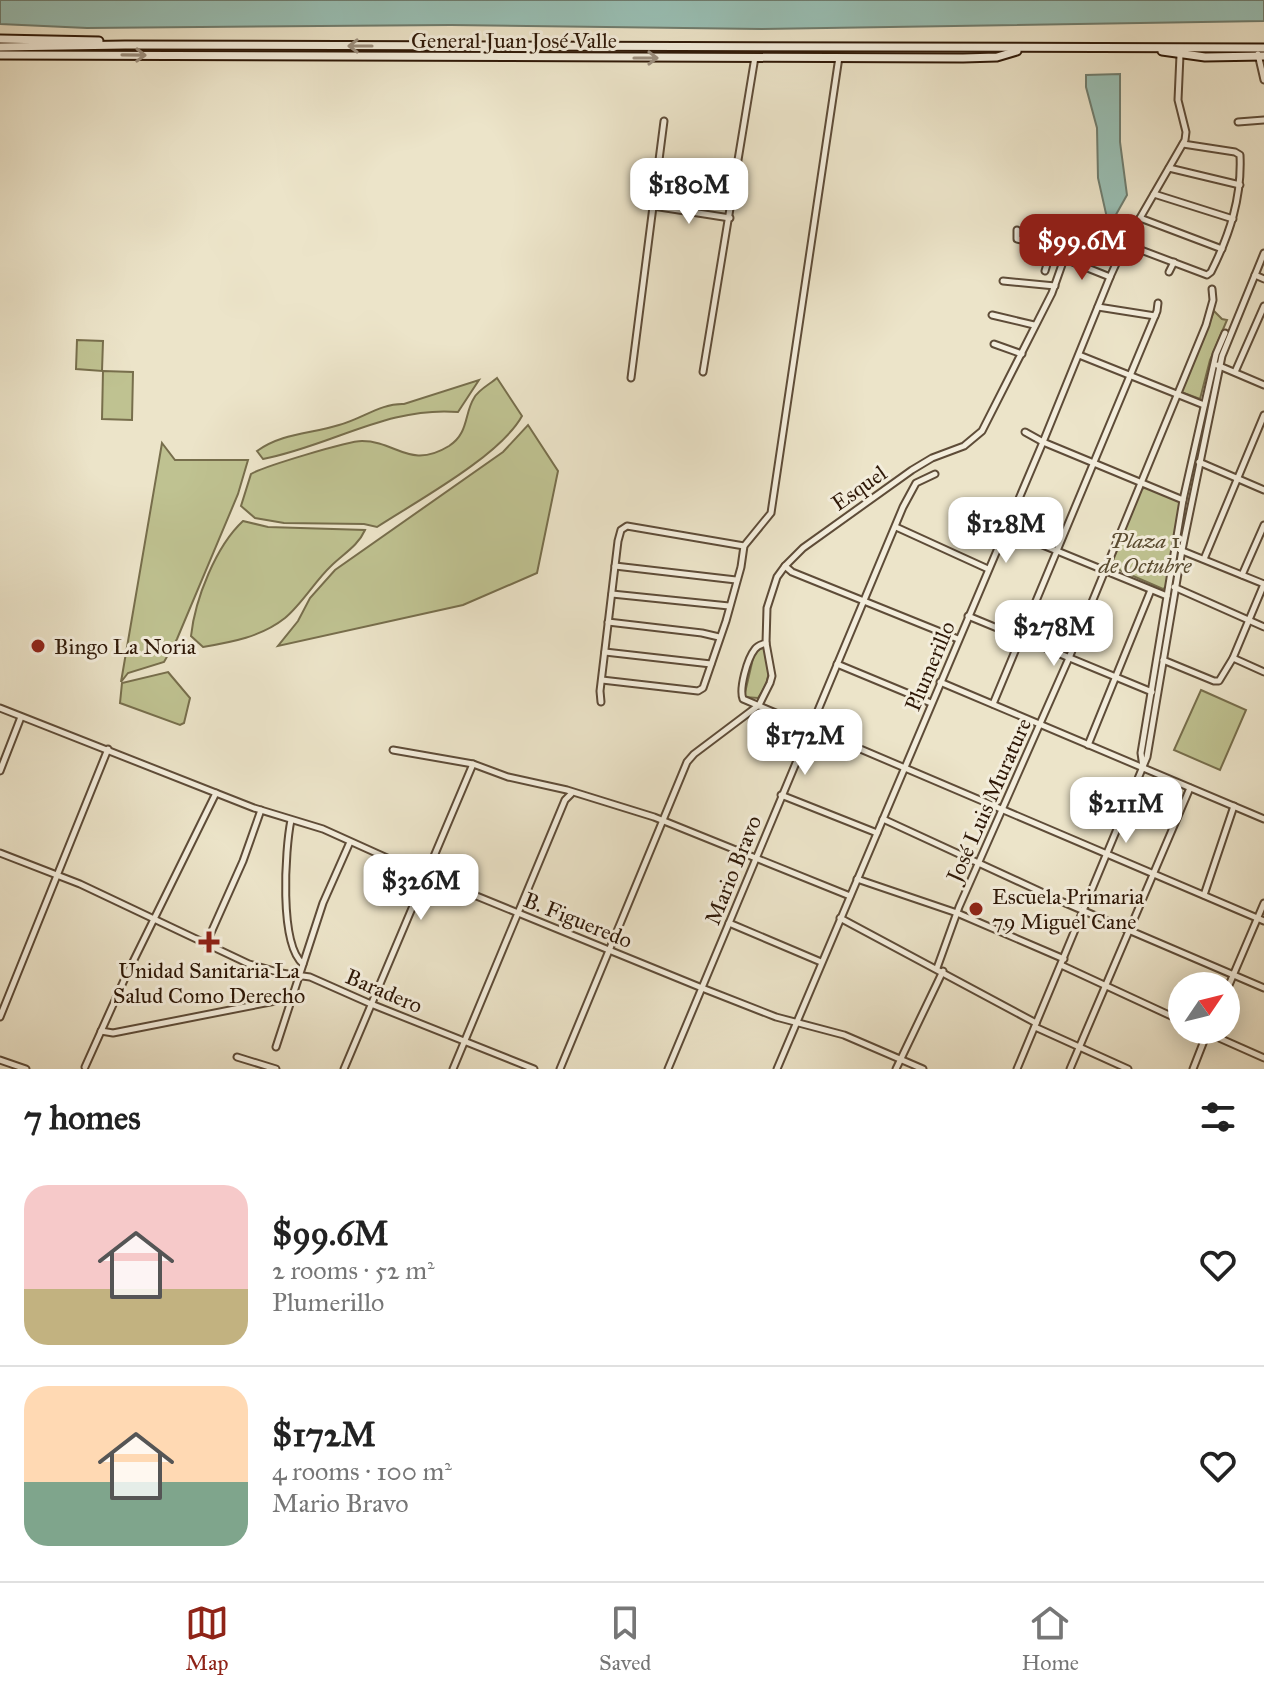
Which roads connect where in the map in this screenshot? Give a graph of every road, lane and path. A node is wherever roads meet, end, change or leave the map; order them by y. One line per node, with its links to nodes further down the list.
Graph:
1 (0, 39): 2 (main road)
2 (125, 45): 3 (main road, General Juan José Valle); 5 (main road, General Juan José Valle, one-way to 2)
3 (0, 47)
4 (1152, 48): 5 (main road, General Juan José Valle); 6 (main road, General Juan José Valle); 8 (main road, General Juan José Valle)
5 (1026, 49): 10 (main road, General Juan José Valle)
6 (1261, 52): 8 (main road, General Juan José Valle); 11 (street)
7 (0, 55): 9 (main road, General Juan José Valle, one-way to 9)
8 (1180, 55): 15 (street)
9 (755, 57): 10 (main road, General Juan José Valle); 18 (street)
10 (839, 57): 73 (street)
11 (1264, 80)
12 (1264, 120): 14 (street)
13 (664, 121): 17 (street)
14 (1238, 122)
15 (1183, 144): 16 (street, Plumerillo); 19 (street)
16 (1169, 168): 19 (street); 20 (street, Plumerillo)
17 (658, 169): 18 (street); 21 (street)
18 (735, 181): 22 (street)
19 (1240, 185): 24 (street)
20 (1154, 194): 23 (street, Plumerillo); 24 (street)
21 (653, 206): 22 (street); 56 (street)
22 (730, 218): 53 (street)
23 (1140, 218): 28 (street, Plumerillo); 30 (street)
24 (1233, 219): 30 (street)
25 (1017, 230): 26 (street)
26 (1054, 241): 27 (street); 34 (street)
27 (1070, 242): 29 (street); 32 (street, Esquel)
28 (1125, 244): 33 (street); 37 (street, Plumerillo)
29 (1113, 249)
30 (1222, 249): 33 (street)
31 (1264, 253): 36 (street)
32 (1065, 259): 37 (street); 40 (street, Esquel)
33 (1174, 262): 35 (street)
34 (1045, 271)
35 (1169, 272)
36 (1255, 275): 38 (street); 52 (street)
37 (1110, 277): 44 (street, Plumerillo)
38 (1264, 279)
39 (1003, 281): 40 (street)
40 (1055, 286): 47 (street, Esquel)
41 (1212, 289): 58 (street, José Luis Murature)
42 (1158, 303): 46 (street)
43 (1264, 306): 54 (street)
44 (1098, 307): 46 (street); 51 (street, Plumerillo)
45 (992, 315): 47 (street)
46 (1155, 316): 55 (street)
47 (1035, 325): 50 (street, Esquel)
48 (1225, 333): 52 (street)
49 (994, 344): 50 (street)
50 (1022, 354): 78 (street, Esquel)
51 (1079, 355): 55 (street); 62 (street, Plumerillo)
52 (1217, 365): 54 (street); 59 (street); 63 (street)
53 (703, 372)
54 (1235, 372): 57 (street)
55 (1130, 375): 58 (street); 64 (street)
56 (631, 378)
57 (1264, 385)
58 (1177, 395): 59 (street); 67 (street, José Luis Murature)
59 (1204, 405): 63 (street)
60 (1264, 415): 66 (street)
61 (1025, 432): 62 (street)
62 (1043, 442): 64 (street); 72 (street, Plumerillo)
63 (1195, 461): 66 (street); 69 (street); 74 (street)
64 (1094, 464): 67 (street); 75 (street)
65 (935, 474): 71 (street, Mario Bravo)
66 (1238, 479): 68 (street); 76 (street)
67 (1140, 484): 69 (street); 80 (street, José Luis Murature)
68 (1264, 490)
69 (1183, 500): 74 (street)
70 (1264, 525): 81 (street)
71 (896, 527): 79 (street); 88 (street, Mario Bravo)
72 (1006, 530): 75 (street); 79 (street, Plumerillo)
73 (744, 546): 77 (street); 82 (street)
74 (1178, 550): 76 (street); 84 (street)
75 (1057, 551): 80 (street); 96 (street)
76 (1204, 559): 81 (street)
77 (615, 566): 82 (street); 86 (street)
78 (785, 566): 88 (street); 97 (street, Esquel)
79 (988, 569): 90 (street, Plumerillo)
80 (1105, 571): 85 (street); 99 (street, José Luis Murature)
81 (1242, 575): 83 (street)
82 (736, 580): 89 (street)
83 (1264, 584): 91 (street)
84 (1172, 587): 87 (street); 91 (street); 101 (street)
85 (1151, 589): 87 (street); 105 (street)
86 (612, 594): 89 (street); 92 (street)
87 (1167, 596): 101 (street)
88 (864, 600): 95 (street); 103 (street, Mario Bravo)
89 (729, 606): 94 (street)
90 (968, 616): 95 (street, Plumerillo); 96 (street)
91 (1248, 620): 93 (street); 100 (street)
92 (608, 622): 94 (street); 98 (street)
93 (1264, 627)
94 (719, 637): 102 (street)
95 (958, 639): 107 (street, Plumerillo)
96 (1021, 639): 99 (street); 111 (street)
97 (766, 643): 112 (street, Esquel); 112 (street)
98 (605, 652): 102 (street); 106 (street)
99 (1069, 658): 105 (street); 115 (street, José Luis Murature)
100 (1233, 658): 101 (street); 104 (street)
101 (1160, 660): 108 (street); 121 (street)
102 (711, 664): 106 (street)
103 (837, 664): 110 (street); 116 (street, Mario Bravo)
104 (1264, 672)
105 (1115, 677): 108 (street); 117 (street)
106 (602, 680): 109 (street)
107 (940, 682): 110 (street, Plumerillo); 111 (street)
108 (1152, 692): 121 (street)
109 (601, 702)
110 (931, 703): 122 (street, Plumerillo)
111 (993, 704): 115 (street)
112 (759, 705): 116 (street); 134 (street)
113 (0, 708): 114 (street, B. Figueredo)
114 (21, 717): 118 (street, B. Figueredo); 123 (street)
115 (1041, 724): 117 (street); 130 (street, José Luis Murature)
116 (810, 727): 122 (street); 127 (street, Mario Bravo)
117 (1088, 745): 121 (street)
118 (108, 749): 125 (street, B. Figueredo); 142 (street)
119 (393, 750): 120 (street)
120 (473, 764): 126 (street); 143 (street)
121 (1143, 768): 124 (street); 138 (street)
122 (904, 769): 130 (street); 131 (street, Plumerillo)
123 (0, 771)
124 (1190, 788): 128 (street); 141 (street)
125 (216, 793): 129 (street, B. Figueredo); 152 (street)
126 (571, 794): 134 (street); 149 (street)
127 (781, 795): 135 (street); 139 (street, Mario Bravo)
128 (1234, 806): 132 (street); 145 (street)
129 (261, 810): 133 (street, B. Figueredo); 156 (street)
130 (1002, 810): 138 (street); 140 (street, José Luis Murature)
131 (883, 819): 135 (street, Plumerillo); 140 (street)
132 (1264, 819)
133 (291, 820): 136 (street, B. Figueredo); 160 (street)
134 (663, 820): 139 (street); 157 (street)
135 (877, 833): 144 (street, Plumerillo)
136 (350, 842): 143 (street, B. Figueredo); 160 (street)
137 (0, 853): 142 (street, Baradero)
138 (1107, 854): 141 (street); 148 (street)
139 (755, 858): 146 (street); 154 (street, Mario Bravo)
140 (979, 863): 148 (street); 150 (street, José Luis Murature)
141 (1153, 873): 145 (street); 155 (street)
142 (57, 875): 152 (street, Baradero); 170 (street)
143 (425, 875): 149 (street, B. Figueredo); 171 (street)
144 (857, 879): 146 (street, Plumerillo); 150 (street)
145 (1204, 895): 153 (street)
146 (850, 896): 151 (street, Plumerillo)
147 (1264, 903): 153 (street)
148 (1084, 911): 155 (street); 159 (street)
149 (518, 913): 157 (street, B. Figueredo); 177 (street)
150 (957, 913): 159 (street); 161 (street, José Luis Murature)
151 (840, 918): 158 (street, Plumerillo); 161 (street)
152 (155, 919): 156 (street, Baradero); 176 (street)
153 (1261, 920): 163 (street)
154 (729, 923): 158 (street); 167 (street, Mario Bravo)
155 (1130, 929): 162 (street); 166 (street)
156 (206, 944): 164 (street, Baradero)
157 (610, 950): 167 (street, B. Figueredo); 192 (street)
158 (821, 962): 174 (street, Plumerillo)
159 (1062, 962): 166 (street); 175 (street)
160 (303, 964): 164 (street)
161 (940, 970): 175 (street); 184 (street, José Luis Murature)
162 (1229, 972)
163 (1235, 972)
164 (298, 975): 169 (street); 171 (street, Baradero)
165 (1240, 977): 168 (street)
166 (1106, 986): 172 (street); 181 (street)
167 (702, 988): 174 (street, B. Figueredo); 193 (street, Mario Bravo)
168 (1264, 988)
169 (291, 998): 176 (street); 180 (street)
170 (3, 1003): 173 (street)
171 (371, 1004): 177 (street, Baradero); 189 (street)
172 (1168, 1015)
173 (0, 1017)
174 (797, 1023): 184 (street, B. Figueredo); 194 (street, Plumerillo)
175 (1035, 1025): 181 (street); 197 (street)
176 (101, 1031): 186 (street)
177 (465, 1041): 190 (street); 191 (street, Baradero)
178 (1202, 1044): 200 (street)
179 (1234, 1044): 183 (street)
180 (276, 1047)
181 (1079, 1048): 198 (street); 199 (street)
182 (237, 1057): 188 (street)
183 (1264, 1058)
184 (899, 1059): 195 (street, José Luis Murature); 196 (street, B. Figueredo)
185 (0, 1060): 187 (street)
186 (85, 1067)
187 (26, 1069)
188 (276, 1069)
189 (344, 1069)
190 (453, 1069)
191 (534, 1069)
192 (560, 1069)
193 (668, 1069)
194 (777, 1069)
195 (896, 1069)
196 (923, 1069)
197 (1017, 1069)
198 (1070, 1069)
199 (1128, 1069)
200 (1193, 1069)

